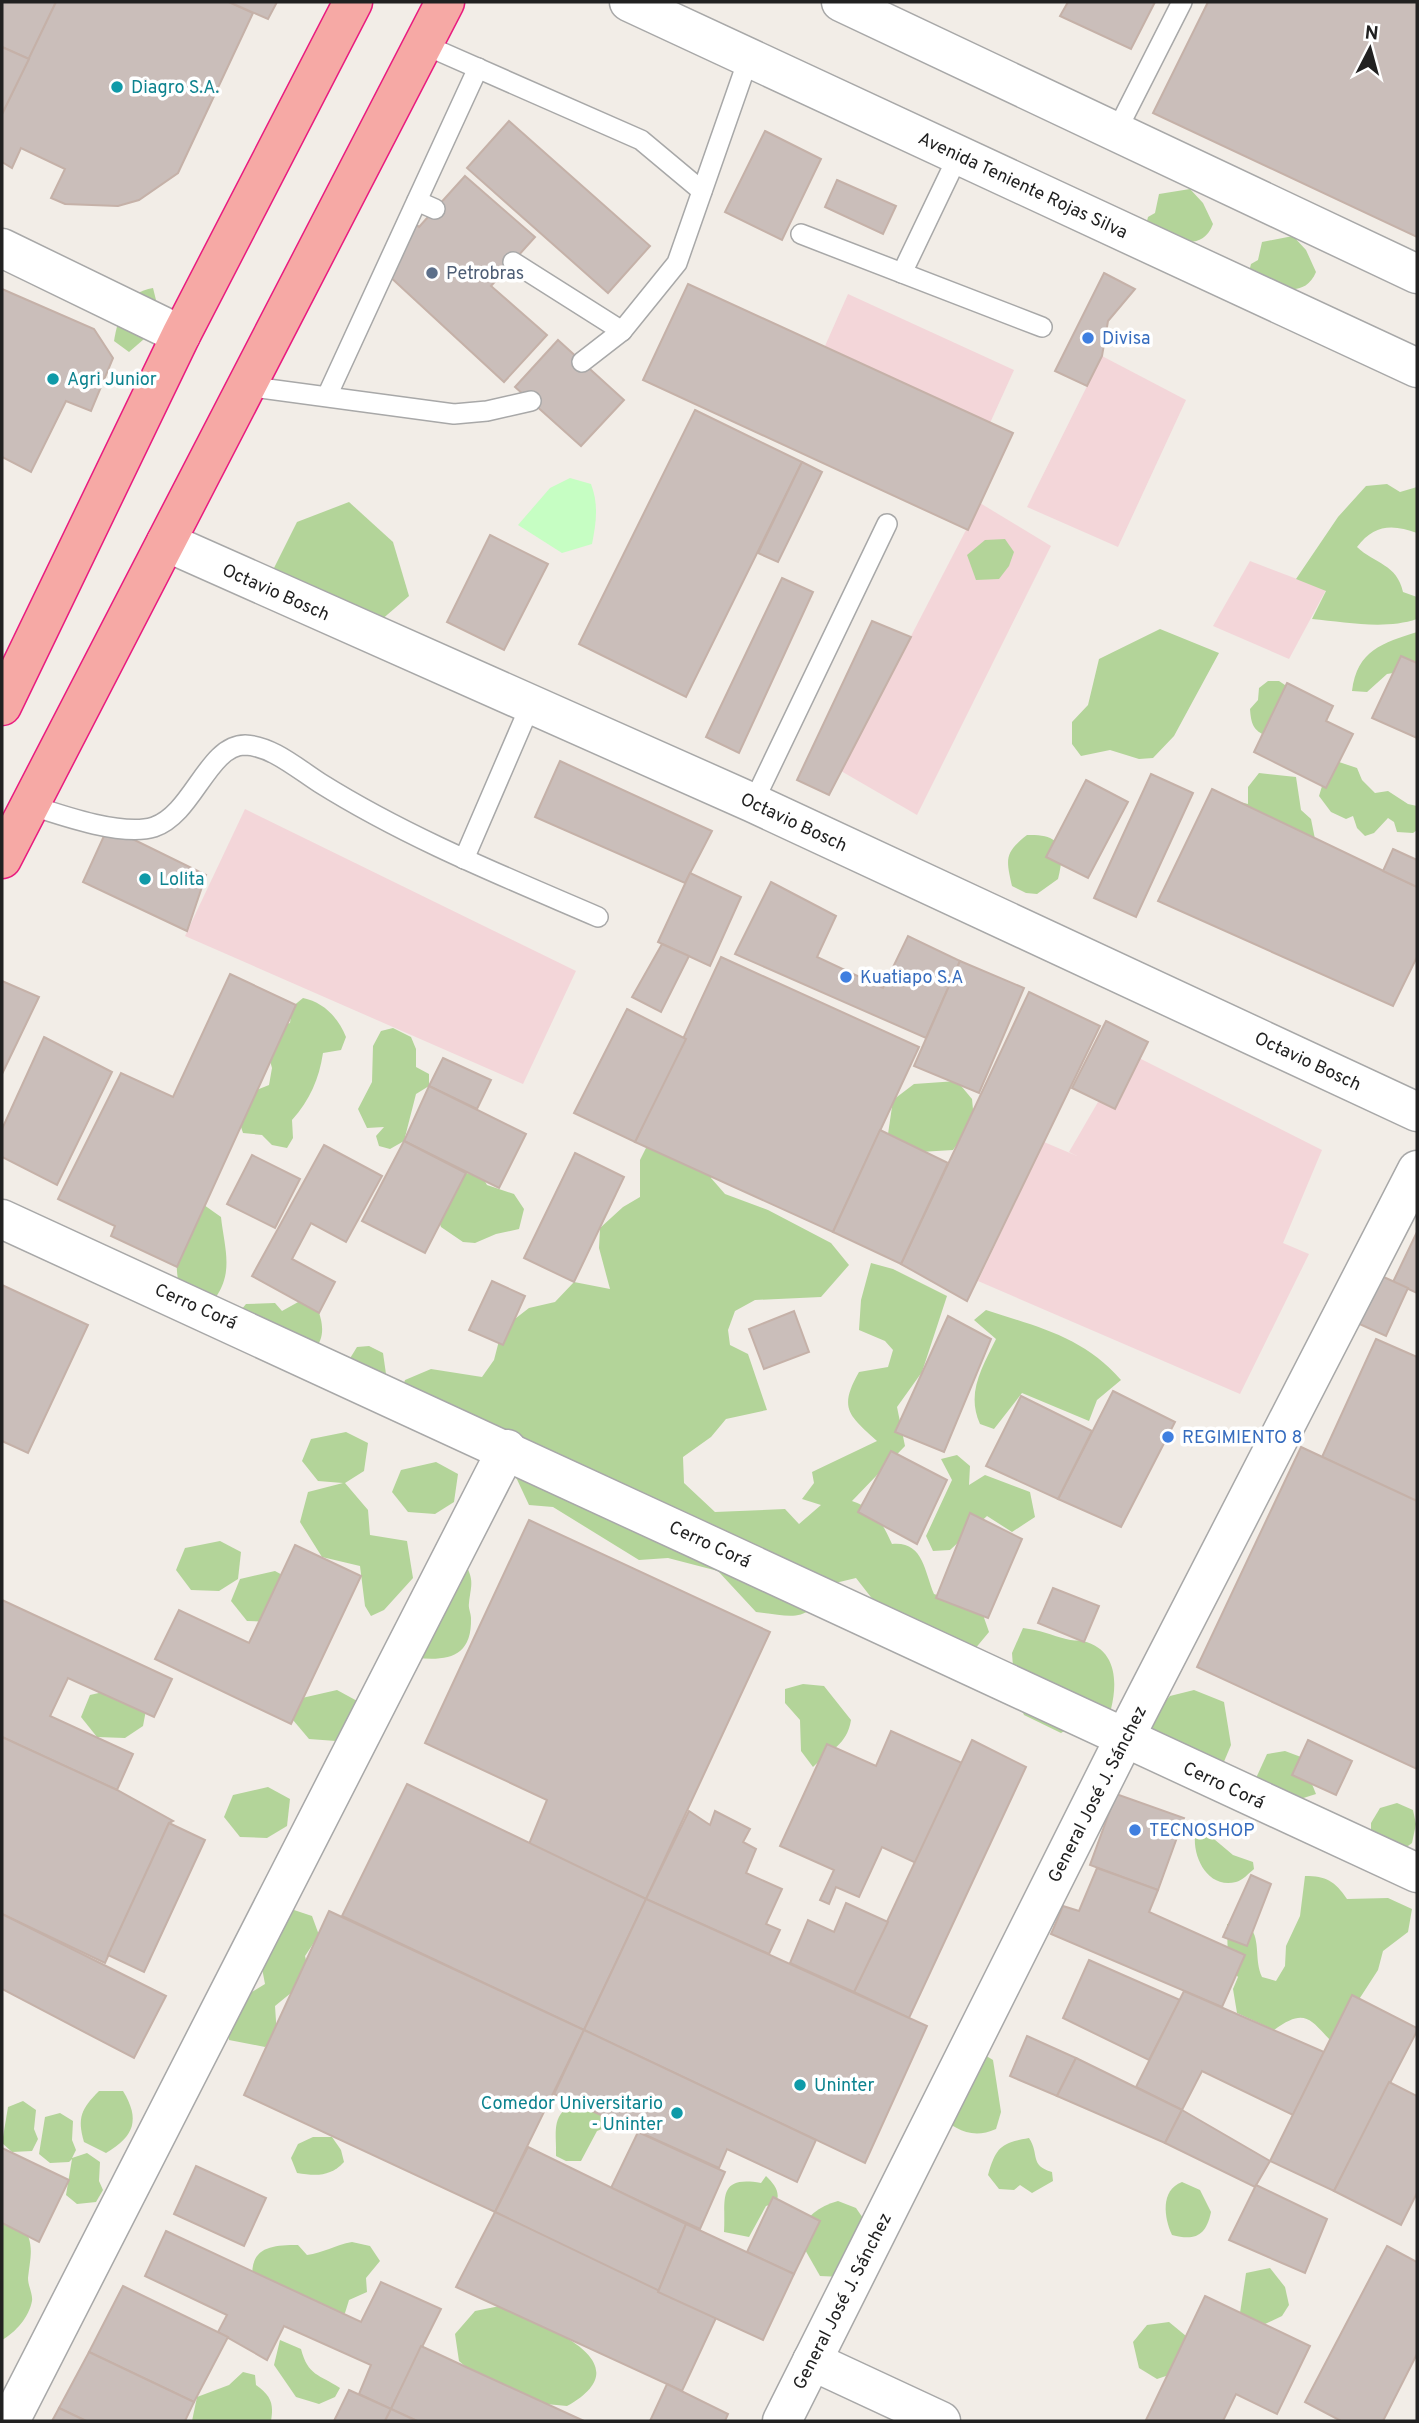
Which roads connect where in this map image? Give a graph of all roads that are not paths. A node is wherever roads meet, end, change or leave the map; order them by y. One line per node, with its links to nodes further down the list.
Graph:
1 (353, 2): 19 (highway)
2 (445, 2): 6 (highway)
3 (629, 2): 7 (street, Avenida Teniente Rojas Silva)
4 (841, 2): 9 (street)
5 (1182, 2): 9 (lane)
6 (425, 44): 8 (lane); 22 (highway)
7 (749, 57): 10 (street, Avenida Teniente Rojas Silva); 11 (lane)
8 (478, 68): 11 (lane); 23 (lane)
9 (1116, 132): 16 (street)
10 (959, 155): 15 (lane); 21 (street, Avenida Teniente Rojas Silva)
11 (702, 191): 18 (lane)
12 (801, 234): 15 (lane)
13 (2, 248): 19 (street)
14 (513, 262): 18 (lane)
15 (902, 273): 17 (lane)
16 (1417, 274)
17 (1042, 327)
18 (622, 331): 20 (lane)
19 (181, 335): 27 (highway)
20 (582, 362)
21 (1417, 368)
22 (245, 386): 23 (lane); 26 (highway)
23 (327, 396): 24 (lane)
24 (531, 401)
25 (887, 524): 29 (lane)
26 (166, 542): 28 (street, Octavio Bosch); 30 (highway)
27 (2, 706)
28 (530, 706): 29 (street, Octavio Bosch); 32 (lane)
29 (753, 803): 34 (street, Octavio Bosch)
30 (30, 805): 31 (highway); 32 (lane)
31 (2, 859)
32 (464, 859): 33 (lane)
33 (598, 917)
34 (1417, 1112)
35 (1417, 1170): 38 (street, General José J. Sánchez)
36 (2, 1219): 37 (street, Cerro Corá)
37 (507, 1449): 38 (street, Cerro Corá); 41 (street)
38 (1125, 1740): 39 (street, Cerro Corá); 40 (street, General José J. Sánchez)
39 (1417, 1873)
40 (812, 2361): 42 (street, General José J. Sánchez); 43 (street)
41 (10, 2421)
42 (782, 2421)
43 (941, 2421)

